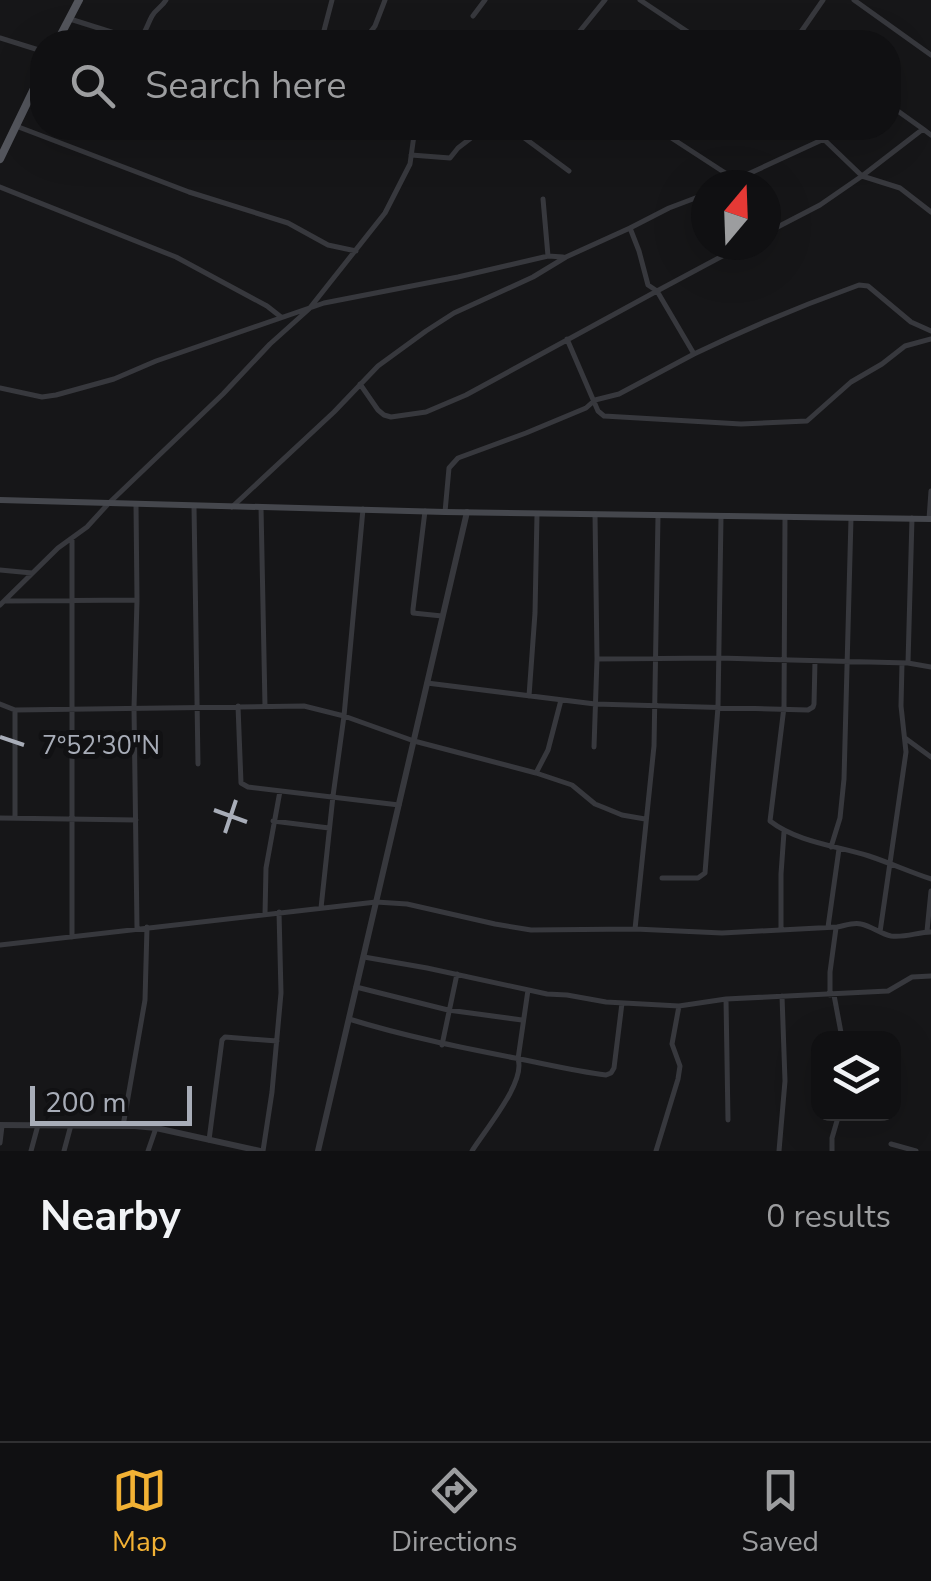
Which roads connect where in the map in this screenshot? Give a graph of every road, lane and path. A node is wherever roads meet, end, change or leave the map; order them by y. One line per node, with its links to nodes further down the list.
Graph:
1 (79, 0): 11 (main road)
2 (166, 0): 14 (street)
3 (332, 0): 15 (street)
4 (385, 0): 16 (street)
5 (485, 0): 10 (street)
6 (605, 0): 17 (street)
7 (640, 0): 18 (street)
8 (823, 0): 19 (street)
9 (854, 0): 20 (street)
10 (473, 16)
11 (70, 19): 12 (main road); 13 (street)
12 (64, 30)
13 (103, 30)
14 (147, 30)
15 (324, 30)
16 (372, 30)
17 (581, 30)
18 (685, 30)
19 (803, 30)
20 (896, 30)
21 (901, 34): 24 (street)
22 (0, 38): 23 (street)
23 (30, 47)
24 (931, 55)
25 (30, 97): 27 (main road)
26 (901, 113): 28 (street)
27 (16, 126): 29 (street); 39 (main road)
28 (923, 129): 30 (street); 43 (street)
29 (30, 131)
30 (931, 134)
31 (53, 140): 50 (street)
32 (414, 140): 38 (street)
33 (469, 140): 38 (street)
34 (526, 140): 42 (street)
35 (674, 140): 40 (street)
36 (820, 140): 41 (street)
37 (826, 140): 43 (street)
38 (411, 156): 50 (street)
39 (0, 158)
40 (720, 170)
41 (755, 170)
42 (569, 171)
43 (862, 176): 47 (street); 48 (street)
44 (0, 187): 56 (street)
45 (543, 199): 51 (street)
46 (691, 200): 49 (street)
47 (931, 212)
48 (781, 225)
49 (630, 228): 52 (street); 54 (street)
50 (356, 250): 55 (street)
51 (548, 256): 52 (street); 55 (street)
52 (566, 257): 61 (street)
53 (714, 260): 54 (street)
54 (657, 290): 59 (street); 60 (street)
55 (309, 309): 56 (street); 66 (street)
56 (281, 317): 62 (street)
57 (931, 331): 60 (street)
58 (931, 338): 63 (street)
59 (567, 339): 61 (street); 63 (street)
60 (694, 354): 63 (street)
61 (360, 384): 69 (street)
62 (0, 388)
63 (595, 400): 73 (street)
64 (931, 491): 82 (street)
65 (0, 500): 66 (main road)
66 (108, 504): 67 (main road); 83 (street)
67 (136, 504): 68 (main road); 87 (street)
68 (194, 506): 69 (main road); 109 (street)
69 (232, 506): 70 (main road)
70 (261, 507): 71 (main road); 104 (street)
71 (363, 509): 72 (main road); 112 (street)
72 (425, 510): 73 (main road); 89 (street)
73 (445, 512): 74 (main road)
74 (467, 512): 75 (main road); 89 (street)
75 (537, 513): 76 (main road); 99 (street)
76 (594, 514): 77 (main road); 91 (street)
77 (658, 516): 78 (main road); 92 (street)
78 (721, 516): 79 (main road); 90 (street)
79 (784, 517): 80 (main road); 93 (street)
80 (851, 518): 81 (main road); 95 (street)
81 (912, 518): 82 (main road); 96 (street)
82 (930, 518)
83 (72, 538): 85 (street); 86 (street)
84 (0, 570): 85 (street)
85 (32, 573): 88 (street)
86 (72, 600): 87 (street); 88 (street); 107 (street)
87 (137, 600): 108 (street)
88 (2, 603)
89 (443, 616): 98 (street)
90 (719, 658): 92 (street); 93 (street); 106 (street)
91 (597, 659): 92 (street); 102 (street)
92 (655, 659): 105 (street)
93 (784, 660): 94 (street); 110 (street)
94 (814, 661): 95 (street); 110 (street)
95 (846, 662): 96 (street); 130 (street)
96 (905, 663): 97 (street); 113 (street)
97 (931, 666)
98 (427, 683): 99 (street); 114 (street)
99 (529, 696): 100 (street)
100 (561, 700): 102 (street); 118 (street)
101 (0, 704): 111 (street)
102 (595, 704): 105 (street); 115 (street)
103 (238, 706): 104 (street); 109 (street); 119 (street)
104 (265, 706): 112 (street)
105 (655, 706): 106 (street); 125 (street)
106 (718, 707): 110 (street); 132 (street)
107 (72, 708): 108 (street); 111 (street); 124 (street)
108 (134, 708): 109 (street); 126 (street)
109 (197, 708): 117 (street)
110 (784, 708): 129 (street)
111 (15, 710): 123 (street)
112 (344, 716): 114 (street); 120 (street)
113 (905, 738): 116 (street); 131 (street)
114 (414, 741): 118 (street); 121 (street)
115 (594, 747)
116 (931, 756)
117 (198, 764)
118 (536, 772): 125 (street)
119 (280, 791): 120 (street); 127 (street)
120 (333, 796): 121 (street); 128 (street)
121 (399, 805): 135 (street)
122 (0, 818): 123 (street)
123 (15, 818): 124 (street)
124 (72, 819): 126 (street); 147 (street)
125 (645, 819): 144 (street)
126 (136, 820): 142 (street)
127 (273, 820): 128 (street); 138 (street)
128 (329, 828): 136 (street)
129 (784, 830): 130 (street); 143 (street)
130 (835, 848): 131 (street); 140 (street)
131 (891, 863): 133 (street); 145 (street)
132 (662, 878)
133 (931, 879)
134 (931, 890): 146 (street)
135 (376, 902): 136 (street); 144 (street); 149 (street)
136 (321, 908): 137 (street)
137 (279, 912): 138 (street); 163 (street)
138 (265, 914): 139 (street)
139 (147, 927): 142 (street); 171 (street)
140 (828, 927): 141 (street); 143 (street)
141 (836, 927): 145 (street); 154 (street)
142 (137, 928): 147 (street)
143 (781, 928): 144 (street)
144 (635, 929)
145 (880, 932): 146 (street)
146 (929, 932)
147 (72, 937): 148 (street)
148 (0, 945)
149 (364, 957): 150 (street); 152 (street)
150 (458, 974): 153 (street); 159 (street)
151 (931, 976): 154 (street)
152 (356, 987): 159 (street); 160 (street)
153 (528, 990): 157 (street); 161 (street)
154 (832, 995): 155 (street); 162 (street)
155 (782, 996): 156 (street); 183 (street)
156 (726, 1000): 158 (street); 166 (street)
157 (622, 1002): 158 (street); 165 (street)
158 (679, 1006): 182 (street)
159 (448, 1010): 161 (street); 164 (street)
160 (349, 1019): 164 (street); 180 (street)
161 (522, 1020): 165 (street)
162 (840, 1031)
163 (278, 1041): 173 (street); 179 (street)
164 (442, 1044): 165 (street)
165 (518, 1058): 181 (street)
166 (728, 1120)
167 (837, 1121): 184 (street)
168 (38, 1125): 169 (street); 170 (street); 176 (street)
169 (1, 1126): 174 (street)
170 (71, 1126): 171 (street); 177 (street)
171 (123, 1126): 172 (street)
172 (156, 1128): 173 (street); 178 (street)
173 (209, 1140): 179 (street)
174 (0, 1143)
175 (891, 1144): 185 (street)
176 (31, 1151)
177 (64, 1151)
178 (148, 1151)
179 (261, 1151)
180 (318, 1151)
181 (472, 1151)
182 (656, 1151)
183 (779, 1151)
184 (832, 1151)
185 (916, 1151)

